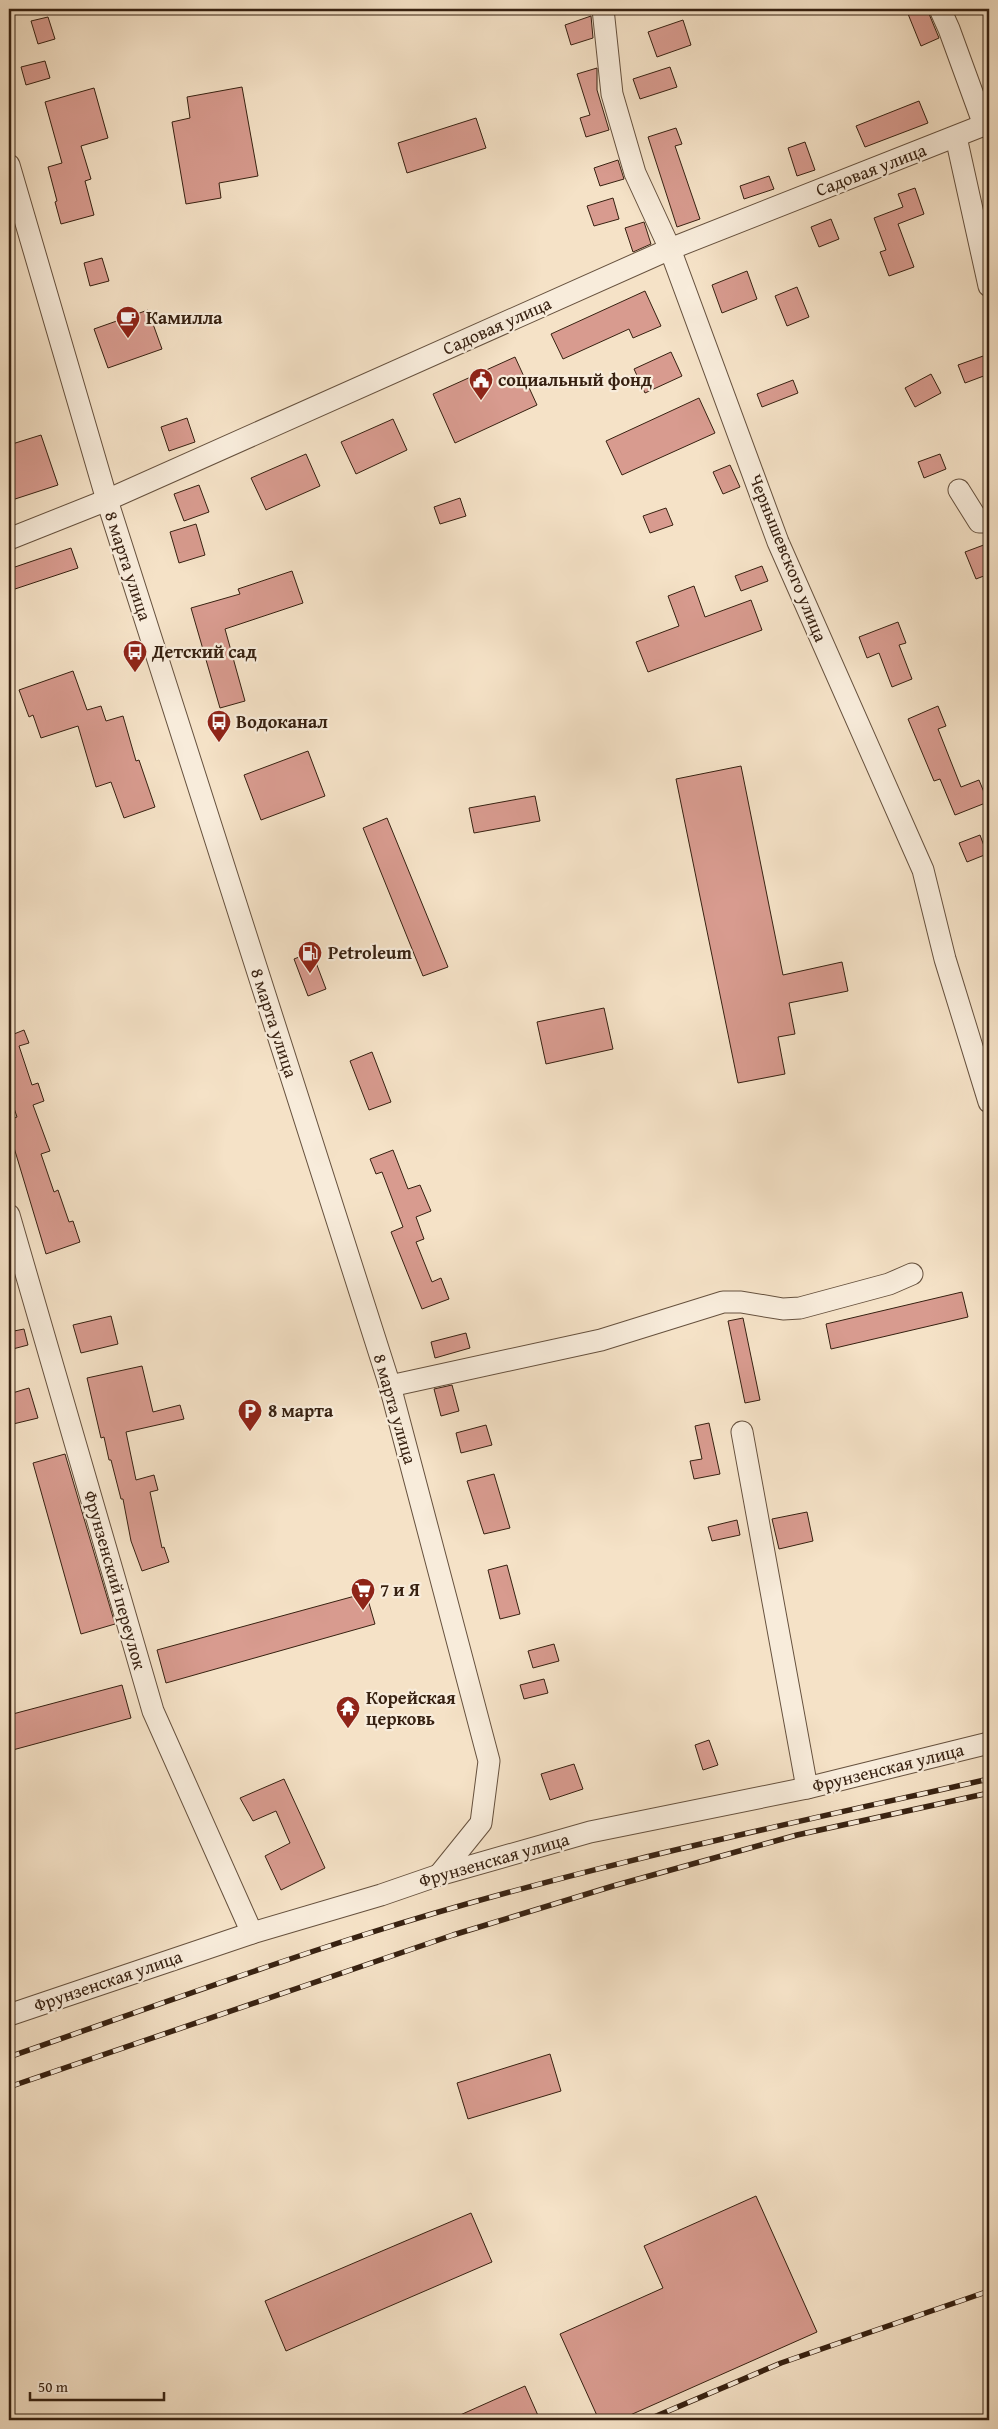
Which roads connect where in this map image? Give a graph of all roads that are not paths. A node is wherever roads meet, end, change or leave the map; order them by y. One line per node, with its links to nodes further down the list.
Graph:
1 (603, 9): 6 (street, Чернышевского улица)
2 (940, 9): 3 (street)
3 (986, 124): 4 (street, Садовая улица)
4 (956, 137): 6 (street, Садовая улица); 7 (street)
5 (9, 165): 9 (street, 8 марта улица)
6 (670, 249): 9 (street, Садовая улица); 12 (street, Чернышевского улица)
7 (989, 286)
8 (960, 490): 10 (street)
9 (107, 500): 11 (street, Садовая улица); 15 (street, 8 марта улица)
10 (989, 522)
11 (9, 539)
12 (989, 1102)
13 (9, 1215): 20 (street, Фрунзенский переулок)
14 (912, 1274): 15 (street)
15 (390, 1386): 19 (street, 8 марта улица)
16 (742, 1432): 18 (street)
17 (989, 1743): 18 (street, Фрунзенская улица)
18 (807, 1788): 19 (street, Фрунзенская улица)
19 (439, 1875): 20 (street, Фрунзенская улица)
20 (252, 1933): 21 (street, Фрунзенская улица)
21 (9, 2015)

